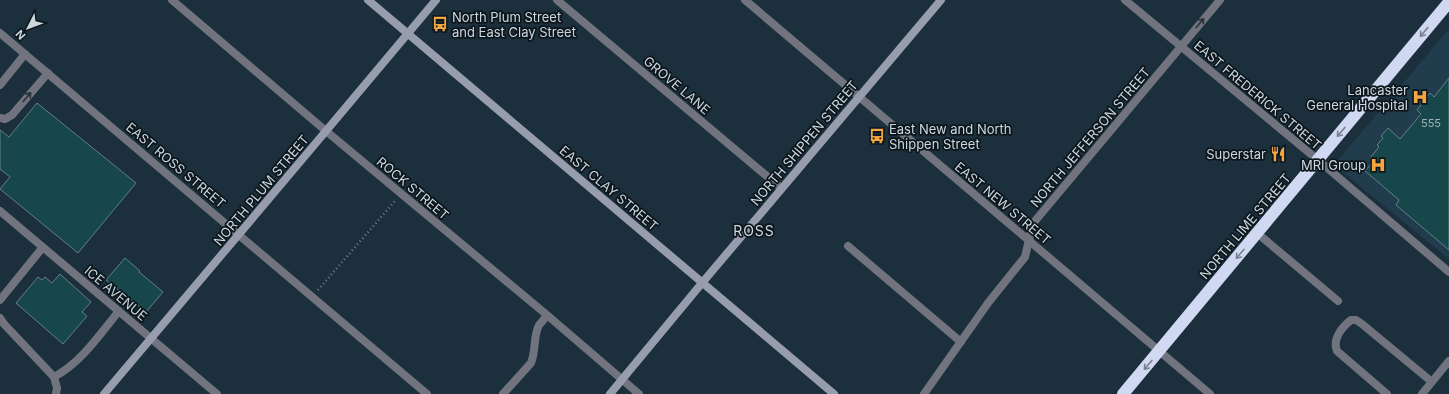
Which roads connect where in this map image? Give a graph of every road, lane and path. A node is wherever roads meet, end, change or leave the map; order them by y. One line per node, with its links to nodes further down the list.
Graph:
1 (172, 0): 18 (street, ROCK STREET)
2 (368, 0): 11 (street, EAST CLAY STREET)
3 (436, 0): 11 (street, NORTH PLUM STREET)
4 (745, 0): 16 (street, EAST NEW STREET)
5 (941, 0): 16 (street, NORTH SHIPPEN STREET)
6 (1125, 0): 12 (street, EAST FREDERICK STREET)
7 (1220, 0): 12 (street, NORTH JEFFERSON STREET, one-way to 7)
8 (562, 2): 20 (street, GROVE LANE)
9 (1449, 2): 19 (highway, NORTH LIME STREET, one-way to 19)
10 (0, 33): 13 (street, EAST ROSS STREET)
11 (408, 34): 18 (street, NORTH PLUM STREET); 29 (street, EAST CLAY STREET)
12 (1181, 47): 19 (street, EAST FREDERICK STREET); 25 (street, NORTH JEFFERSON STREET)
13 (26, 54): 14 (street, EAST ROSS STREET); 15 (street)
14 (48, 73): 17 (street, one-way to 14); 24 (street, EAST ROSS STREET)
15 (0, 85)
16 (859, 97): 20 (street, NORTH SHIPPEN STREET); 25 (street, EAST NEW STREET)
17 (3, 118)
18 (326, 132): 21 (street, ROCK STREET); 24 (street, NORTH PLUM STREET)
19 (1318, 160): 23 (highway, NORTH LIME STREET); 28 (street, EAST FREDERICK STREET)
20 (781, 188): 29 (street, NORTH SHIPPEN STREET)
21 (401, 193): 30 (path); 34 (street, ROCK STREET)
22 (0, 211): 27 (street, ICE AVENUE)
23 (1257, 233): 32 (street); 38 (highway, NORTH LIME STREET, one-way to 38)
24 (240, 234): 30 (street, EAST ROSS STREET); 36 (street, NORTH PLUM STREET)
25 (1029, 241): 37 (street, NORTH JEFFERSON STREET); 38 (street, EAST NEW STREET)
26 (848, 246): 37 (street)
27 (43, 247): 31 (street); 33 (street, ICE AVENUE)
28 (1449, 272)
29 (702, 283): 41 (street, NORTH SHIPPEN STREET); 50 (street, EAST CLAY STREET)
30 (313, 296): 46 (street, EAST ROSS STREET)
31 (0, 300)
32 (1338, 301)
33 (119, 311): 36 (street, ICE AVENUE); 40 (street)
34 (547, 315): 41 (street, ROCK STREET); 47 (street)
35 (0, 318): 40 (street)
36 (150, 338): 44 (street, NORTH PLUM STREET); 45 (street, ICE AVENUE)
37 (961, 342): 51 (street, NORTH JEFFERSON STREET)
38 (1159, 351): 52 (highway, NORTH LIME STREET, one-way to 52); 53 (street, EAST NEW STREET)
39 (1449, 362): 42 (street)
40 (54, 377): 43 (street)
41 (622, 380): 48 (street, NORTH SHIPPEN STREET); 49 (street, ROCK STREET)
42 (1432, 382): 54 (street); 55 (street)
43 (56, 394)
44 (104, 394)
45 (217, 394)
46 (427, 394)
47 (503, 394)
48 (610, 394)
49 (639, 394)
50 (834, 394)
51 (924, 394)
52 (1123, 394)
53 (1210, 394)
54 (1387, 394)
55 (1422, 394)

